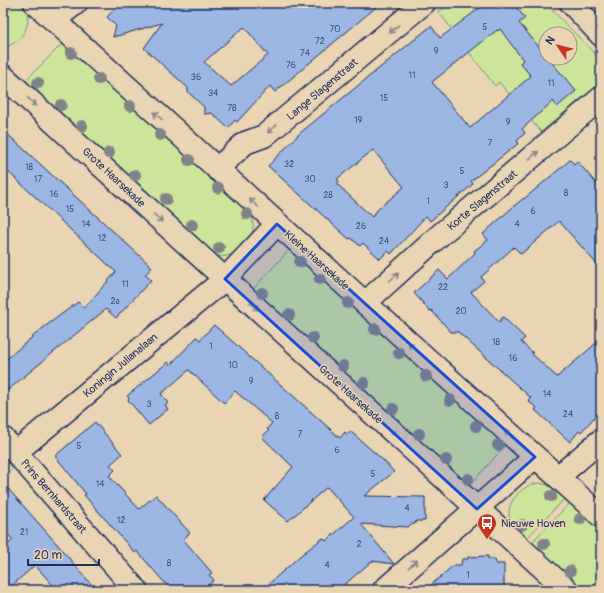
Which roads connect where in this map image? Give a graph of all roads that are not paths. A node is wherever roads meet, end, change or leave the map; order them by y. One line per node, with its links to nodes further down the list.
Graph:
1 (35, 3): 5 (street, Kleine Haarsekade)
2 (76, 3): 5 (street)
3 (424, 3): 9 (street, Lange Slagenstraat, one-way to 9)
4 (571, 3): 6 (street)
5 (54, 20): 9 (street, Kleine Haarsekade, one-way to 5)
6 (601, 35)
7 (3, 76): 11 (street, Grote Haarsekade, one-way to 11)
8 (601, 98): 12 (street, Korte Slagenstraat, one-way to 8)
9 (217, 169): 10 (street, Kleine Haarsekade, one-way to 9)
10 (277, 224): 11 (street); 12 (street, Kleine Haarsekade)
11 (224, 279): 14 (street, Koningin Julianalaan); 17 (street, Grote Haarsekade, one-way to 17)
12 (365, 304): 15 (street, Kleine Haarsekade, one-way to 12)
13 (601, 440): 16 (street)
14 (9, 445): 19 (street, Prins Bernhardstraat)
15 (535, 457): 16 (street, Kleine Haarsekade); 17 (street)
16 (558, 478): 18 (street, Kleine Haarsekade)
17 (477, 509): 20 (street, one-way to 17); 21 (street, Grote Haarsekade)
18 (601, 516)
19 (136, 590)
20 (384, 590)
21 (567, 590)

